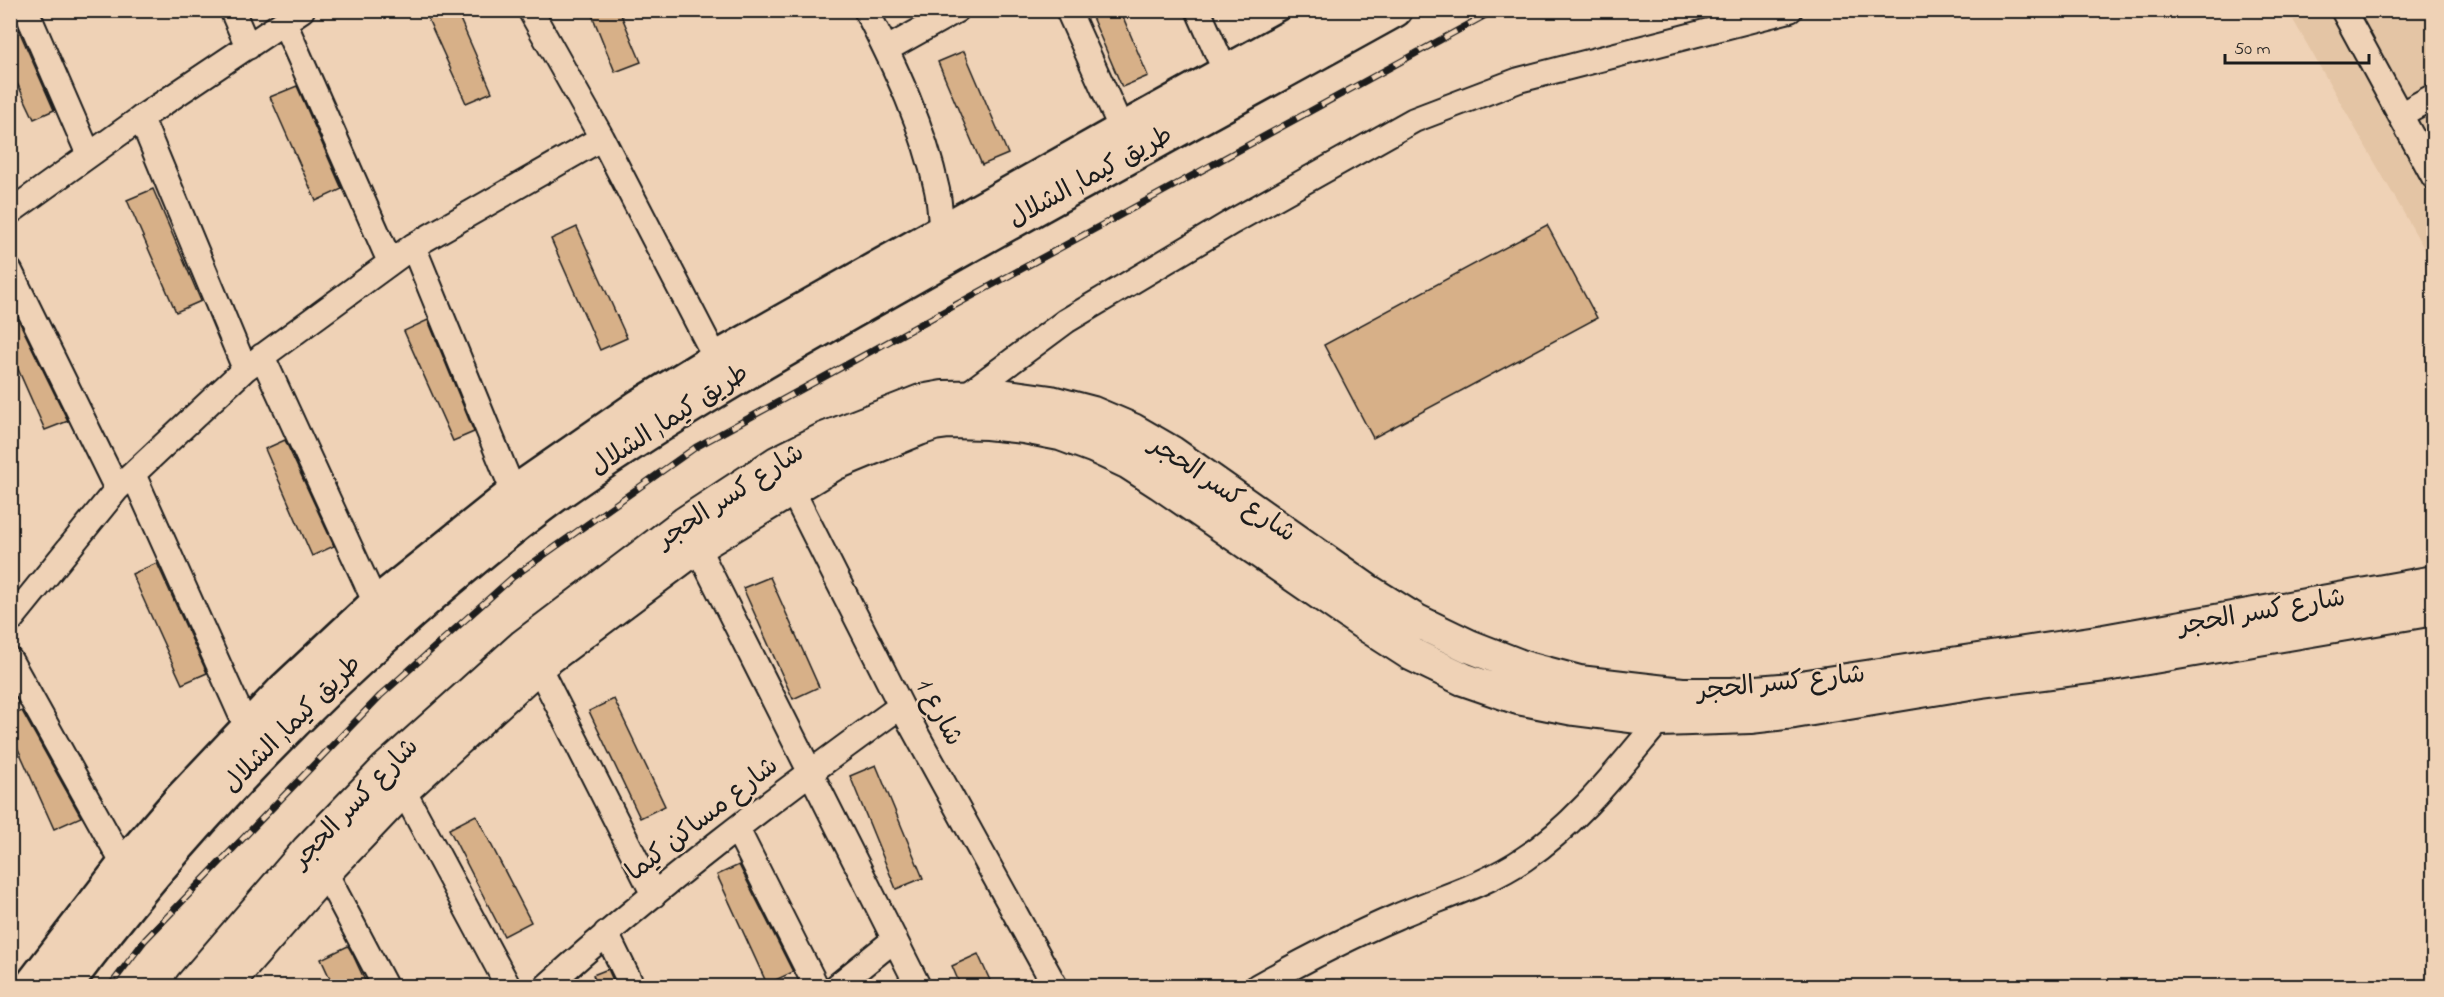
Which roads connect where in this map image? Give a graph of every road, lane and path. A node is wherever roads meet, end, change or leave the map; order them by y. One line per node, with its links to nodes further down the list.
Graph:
1 (26, 10): 21 (street)
2 (232, 10): 13 (street)
3 (530, 10): 20 (street)
4 (866, 10): 14 (street)
5 (957, 10): 14 (street)
6 (1068, 10): 19 (street)
7 (1198, 10): 15 (street)
8 (1395, 10): 29 (highway, طريق كيما, الشلال)
9 (1791, 10): 30 (street)
10 (2343, 10): 17 (street)
11 (1338, 11): 15 (highway, طريق كيما, الشلال)
12 (293, 16): 13 (street); 26 (street)
13 (248, 47): 18 (street)
14 (886, 50): 24 (street)
15 (1227, 73): 19 (highway, طريق كيما, الشلال)
16 (2433, 96): 17 (street)
17 (2400, 115): 22 (street)
18 (141, 118): 21 (street); 28 (street)
19 (1122, 130): 24 (highway, طريق كيما, الشلال)
20 (602, 138): 25 (street); 29 (street)
21 (88, 155): 23 (street)
22 (2433, 177)
23 (10, 212)
24 (942, 231): 29 (highway, طريق كيما, الشلال)
25 (413, 246): 26 (street); 34 (street)
26 (390, 262): 28 (street)
27 (10, 271): 33 (street)
28 (253, 362): 33 (street); 37 (street)
29 (722, 370): 34 (highway, طريق كيما, الشلال); 57 (highway, طريق كيما, الشلال)
30 (965, 396): 31 (main road); 32 (main road, شارع كسر الحجر); 44 (main road, شارع كسر الحجر)
31 (949, 422): 32 (main road, شارع كسر الحجر); 46 (main road, شارع كسر الحجر)
32 (784, 476): 35 (main road, شارع كسر الحجر); 45 (street, شارع 1); 58 (main road, شارع كسر الحجر)
33 (125, 482): 40 (street); 47 (street)
34 (514, 493): 37 (highway, طريق كيما, الشلال)
35 (697, 547): 42 (main road, شارع كسر الحجر); 48 (street)
36 (2433, 582): 39 (main road, شارع كسر الحجر)
37 (376, 604): 47 (highway, طريق كيما, الشلال)
38 (2433, 609): 39 (main road, شارع كسر الحجر)
39 (2308, 618): 43 (main road, شارع كسر الحجر)
40 (10, 621)
41 (10, 660): 51 (street)
42 (538, 666): 49 (main road, شارع كسر الحجر); 53 (street)
43 (1980, 670): 44 (main road, شارع كسر الحجر); 46 (main road, شارع كسر الحجر)
44 (1682, 694): 46 (street)
45 (902, 706): 48 (street, شارع مساكن كيما); 67 (street, شارع 1)
46 (1660, 720): 68 (street)
47 (247, 728): 51 (highway, طريق كيما, الشلال)
48 (810, 772): 50 (street, شارع مساكن كيما); 55 (street)
49 (403, 790): 52 (main road, شارع كسر الحجر); 61 (street)
50 (737, 829): 53 (street, شارع مساكن كيما); 64 (street)
51 (124, 865): 56 (highway, طريق كيما, الشلال)
52 (325, 872): 59 (main road, شارع كسر الحجر); 60 (street)
53 (654, 895): 54 (street, شارع مساكن كيما)
54 (606, 933): 62 (street, شارع مساكن كيما); 63 (street)
55 (895, 939): 65 (street); 66 (street)
56 (31, 987)
57 (65, 987)
58 (190, 987)
59 (225, 987)
60 (386, 987)
61 (508, 987)
62 (548, 987)
63 (632, 987)
64 (816, 987)
65 (837, 987)
66 (918, 987)
67 (1055, 987)
68 (1258, 987)

